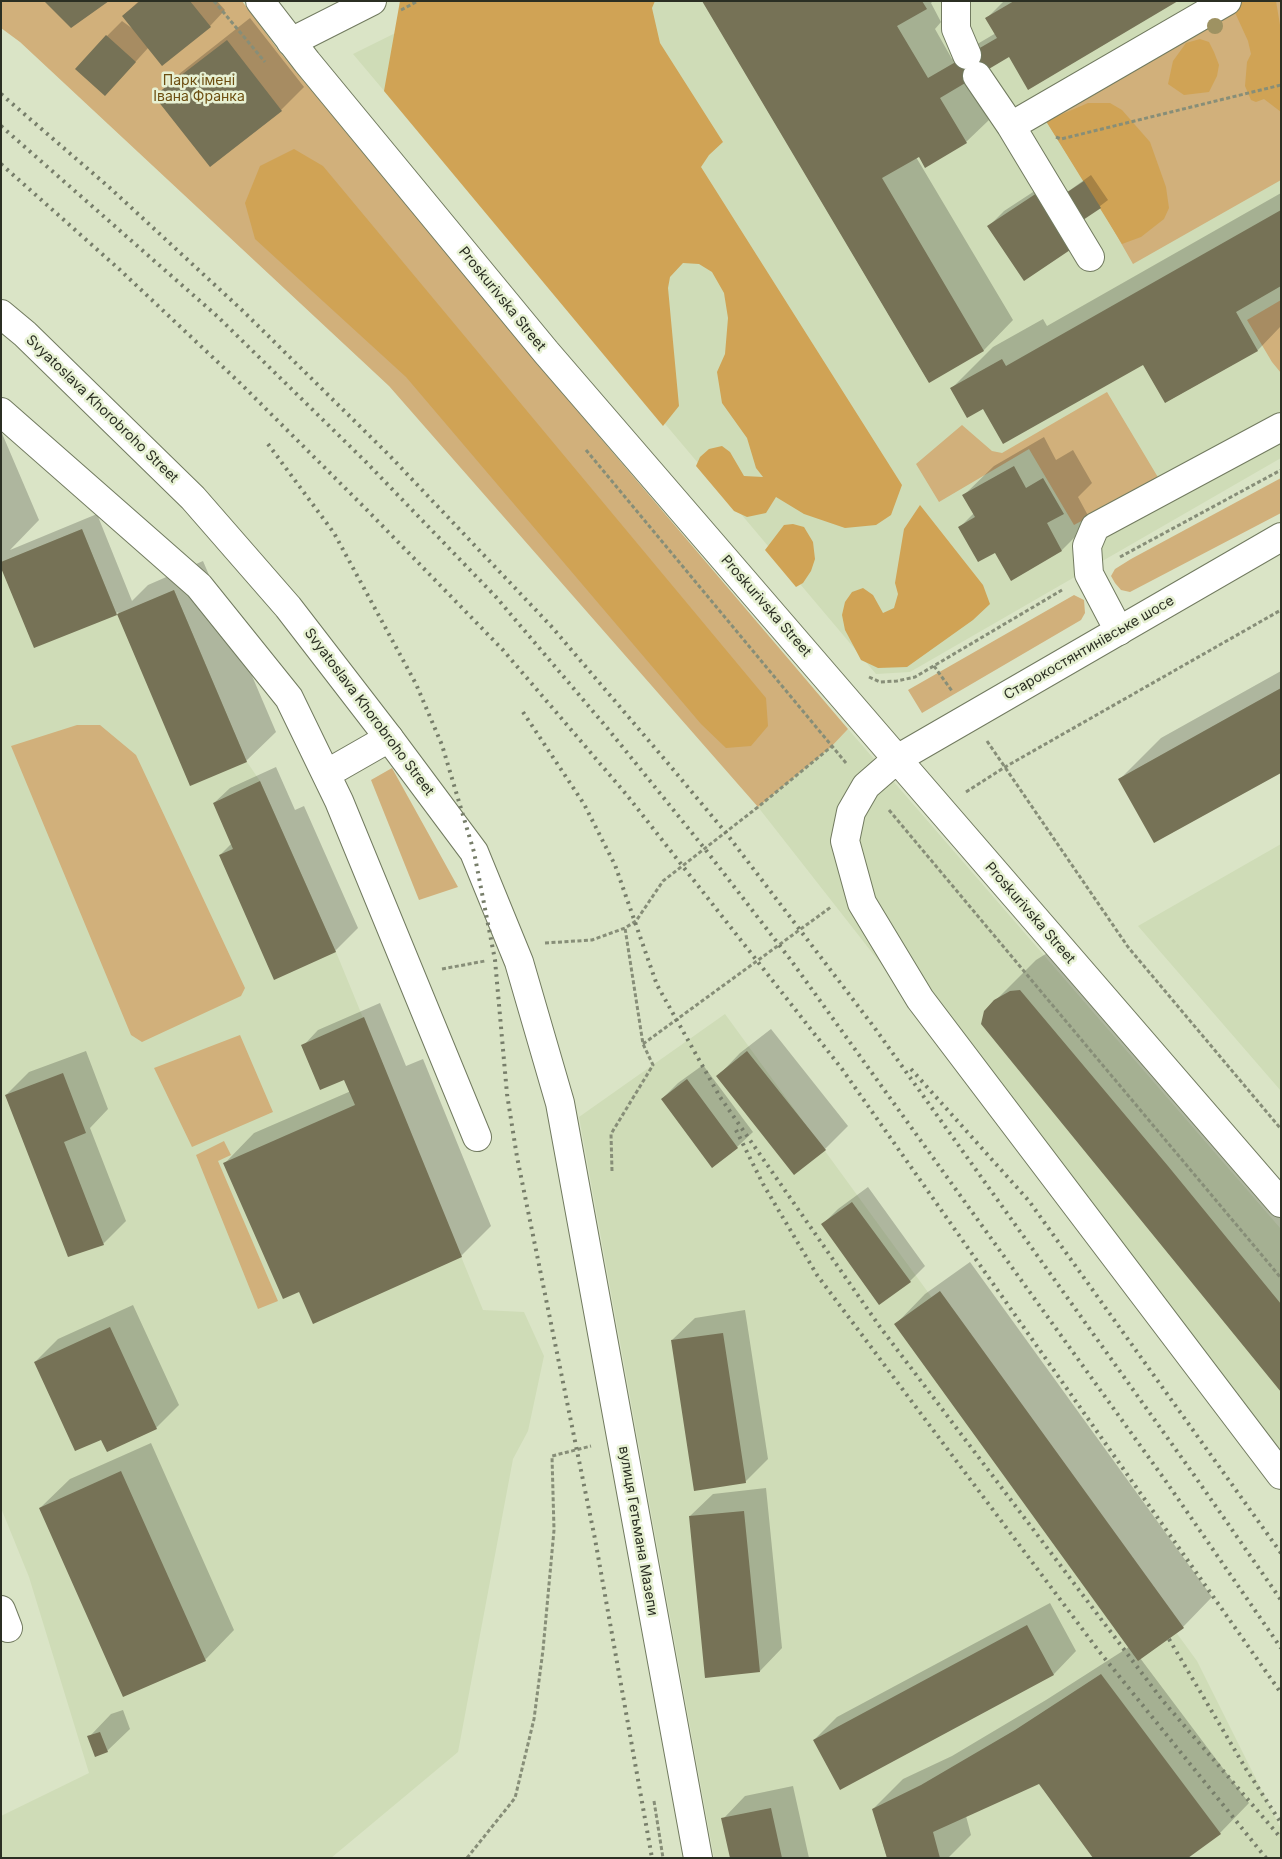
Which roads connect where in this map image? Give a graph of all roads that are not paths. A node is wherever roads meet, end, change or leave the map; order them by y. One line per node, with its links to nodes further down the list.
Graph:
1 (260, 1): 5 (main road, Proskurivska Street)
2 (372, 1): 5 (main road)
3 (956, 1): 6 (main road)
4 (1227, 1): 6 (main road)
5 (291, 42): 14 (main road, Proskurivska Street)
6 (1010, 126): 7 (main road)
7 (1090, 257)
8 (1, 314): 13 (main road, Svyatoslava Khorobroho Street)
9 (1, 412): 15 (main road)
10 (1281, 427): 12 (main road)
11 (1281, 537): 12 (main road, Старокостянтинівське шосе)
12 (1119, 631): 14 (main road, Старокостянтинівське шосе)
13 (390, 738): 15 (main road); 18 (main road, Svyatoslava Khorobroho Street)
14 (897, 759): 17 (main road, Proskurivska Street); 19 (main road, Старокостянтинівське шосе)
15 (326, 774): 16 (main road)
16 (477, 1137)
17 (1281, 1203)
18 (578, 1204): 20 (main road, вулиця Гетьмана Мазепи)
19 (1281, 1475)
20 (698, 1858)

